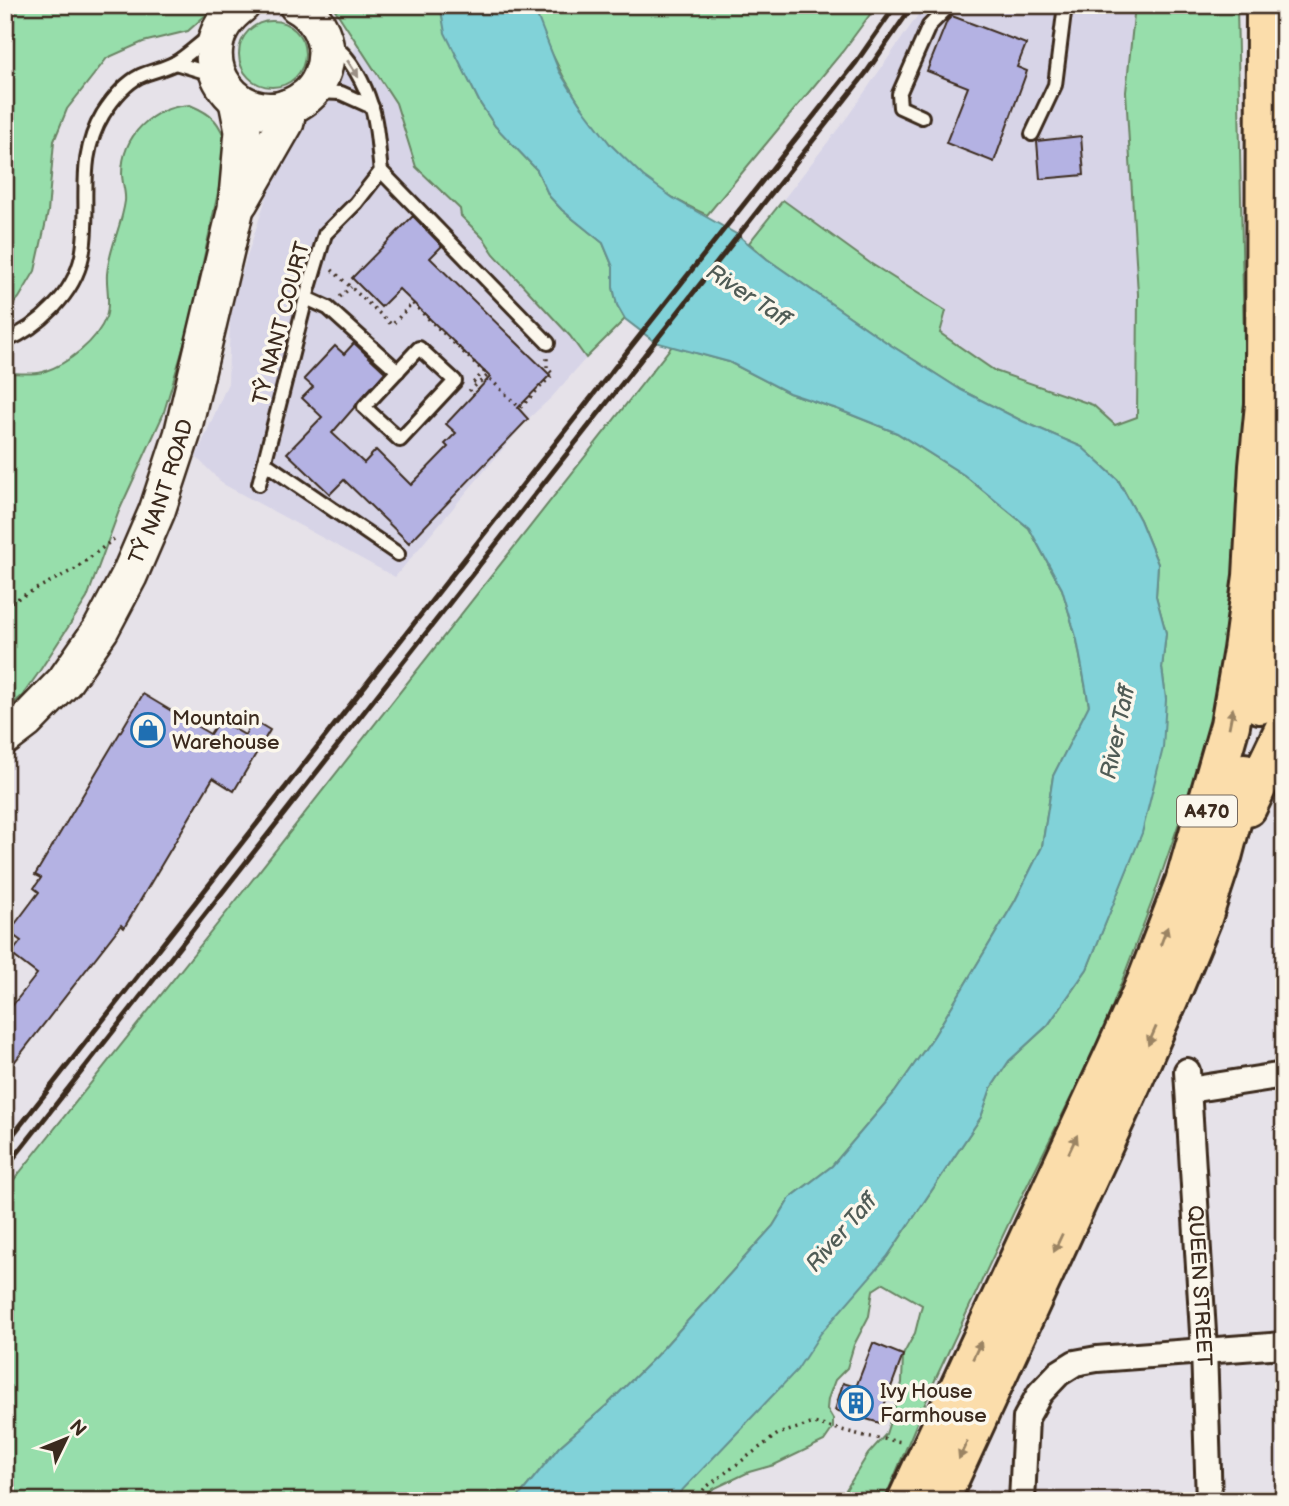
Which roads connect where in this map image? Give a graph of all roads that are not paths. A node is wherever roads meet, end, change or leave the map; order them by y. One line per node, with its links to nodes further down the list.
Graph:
1 (242, 5): 7 (main road)
2 (950, 5): 14 (lane)
3 (1065, 5): 15 (lane)
4 (1255, 5): 10 (highway)
5 (1266, 5): 10 (highway, A470)
6 (299, 6): 8 (main road)
7 (218, 30): 9 (lane); 11 (main road, TŶ NANT ROAD)
8 (324, 38): 12 (main road, TŶ NANT ROAD); 13 (lane, one-way to 13)
9 (175, 63): 11 (lane); 19 (lane)
10 (1265, 63): 32 (highway, A470, one-way to 10)
11 (228, 88): 12 (main road); 17 (main road, TŶ NANT ROAD)
12 (300, 99): 13 (lane); 17 (main road, TŶ NANT ROAD)
13 (372, 107): 16 (lane)
14 (922, 117)
15 (1032, 134)
16 (381, 171): 18 (lane, TŶ NANT COURT); 20 (lane)
17 (236, 208): 27 (main road, TŶ NANT ROAD)
18 (306, 298): 21 (lane); 22 (lane, TŶ NANT COURT)
19 (5, 341)
20 (548, 345)
21 (398, 371): 21 (lane)
22 (265, 463): 23 (lane, TŶ NANT COURT); 25 (lane)
23 (259, 484)
24 (1284, 547): 28 (highway, A470)
25 (398, 554)
26 (1284, 730): 28 (highway)
27 (5, 737)
28 (1222, 857): 33 (highway, A470, one-way to 33)
29 (1284, 1075): 31 (street, QUEEN STREET)
30 (1284, 1345): 31 (street)
31 (1204, 1349): 34 (street); 35 (street, QUEEN STREET)
32 (907, 1501)
33 (939, 1501)
34 (1022, 1501)
35 (1209, 1501)

